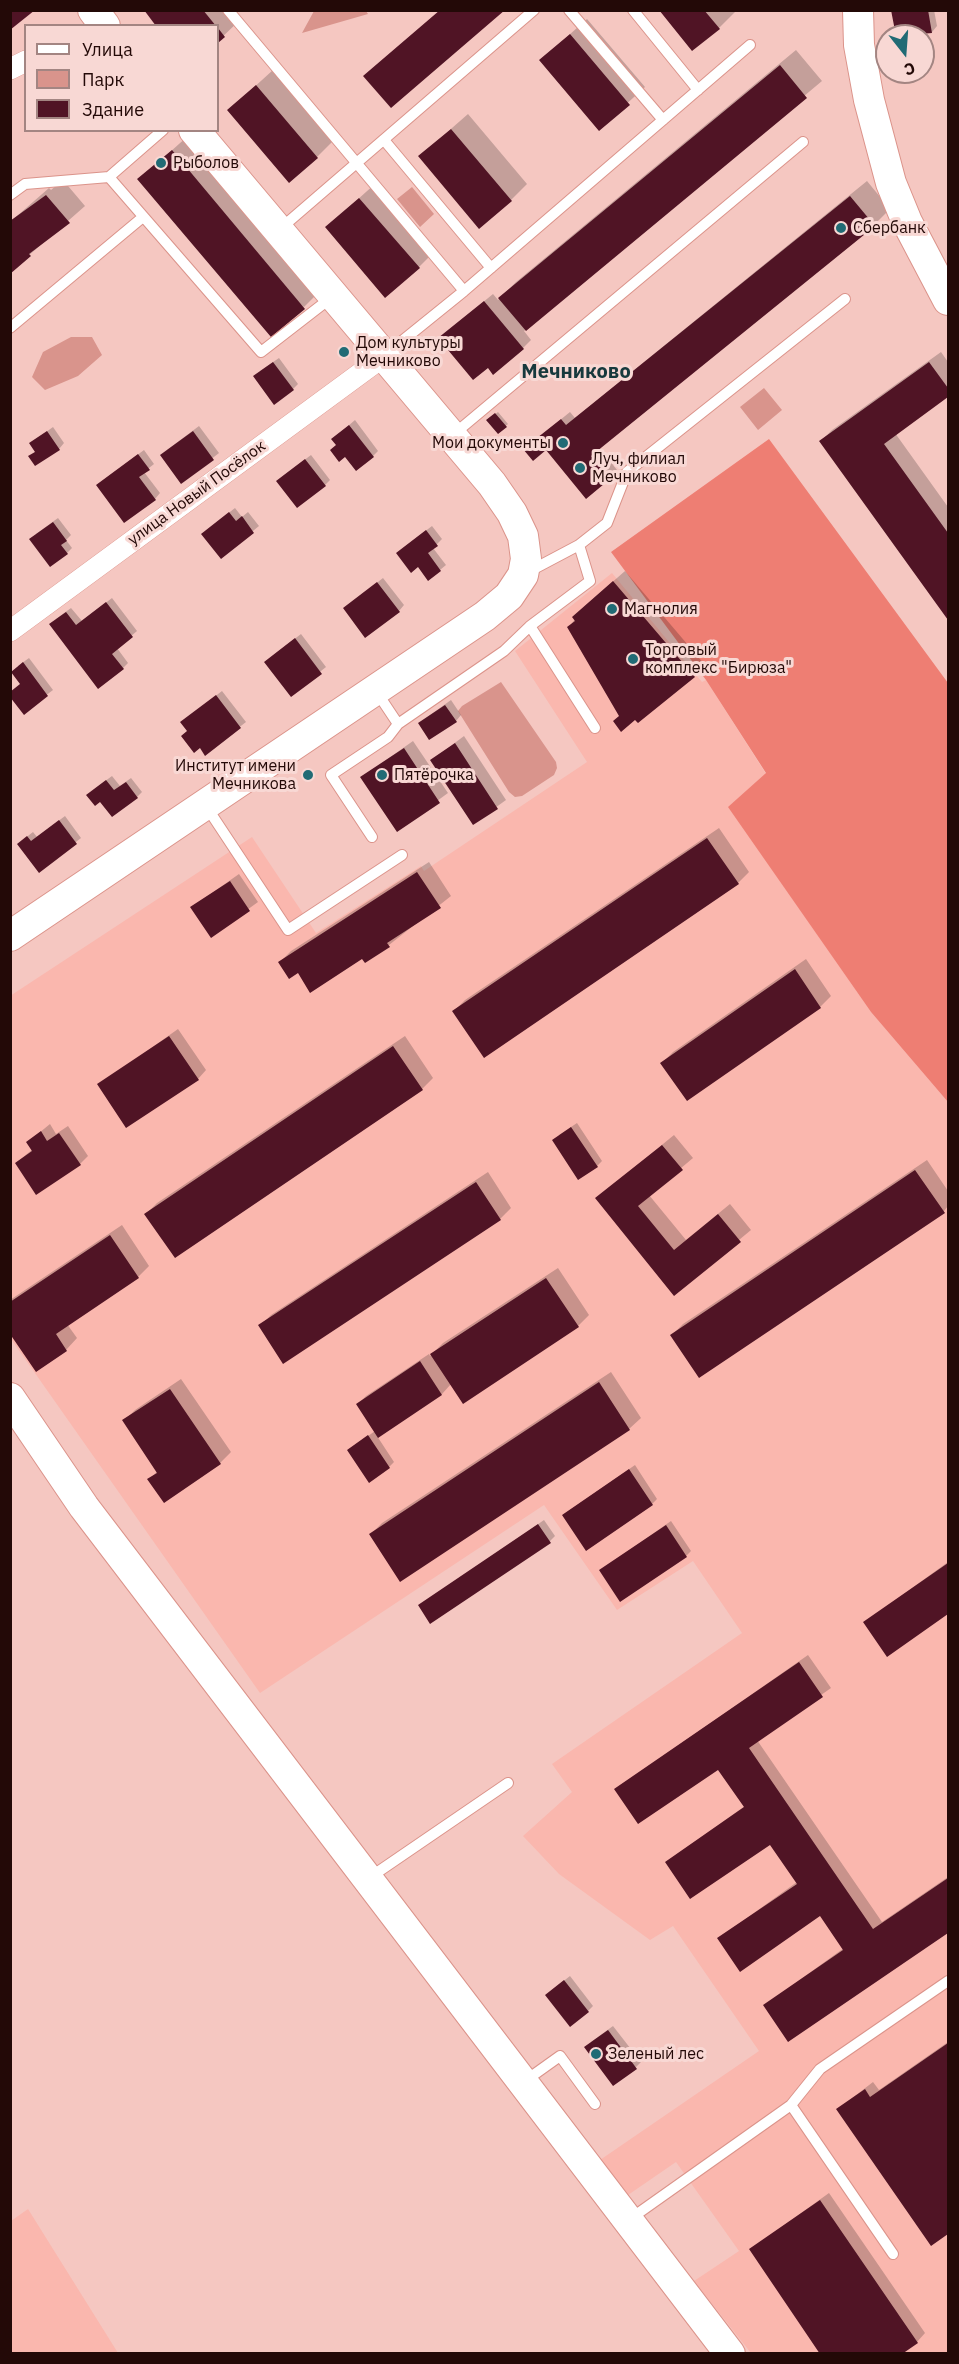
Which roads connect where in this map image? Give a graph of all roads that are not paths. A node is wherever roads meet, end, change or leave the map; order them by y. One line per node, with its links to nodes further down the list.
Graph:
1 (228, 10): 13 (lane)
2 (534, 10): 11 (lane)
3 (569, 10): 8 (lane)
4 (633, 10): 7 (lane)
5 (858, 10): 22 (main road)
6 (750, 45): 7 (lane)
7 (698, 90): 8 (lane)
8 (663, 120): 18 (lane)
9 (161, 132): 14 (lane)
10 (196, 132): 17 (main road)
11 (384, 140): 13 (lane); 18 (lane)
12 (803, 142): 25 (lane)
13 (356, 163): 17 (lane); 19 (lane)
14 (109, 177): 15 (lane); 16 (lane)
15 (10, 195)
16 (143, 217): 20 (lane); 23 (lane)
17 (278, 231): 20 (main road)
18 (490, 268): 19 (lane)
19 (464, 291): 24 (lane)
20 (333, 296): 24 (main road)
21 (845, 299): 26 (lane)
22 (948, 300)
23 (10, 328)
24 (384, 356): 25 (main road); 29 (street, улица Новый Посёлок)
25 (451, 436): 27 (main road)
26 (579, 545): 27 (lane); 28 (lane)
27 (522, 575): 30 (main road)
28 (530, 626): 31 (lane); 32 (lane)
29 (10, 631)
30 (376, 691): 31 (lane); 33 (main road)
31 (398, 724): 34 (lane)
32 (595, 728)
33 (206, 806): 35 (lane); 36 (main road)
34 (372, 837)
35 (402, 855)
36 (10, 936)
37 (10, 1398): 39 (main road)
38 (508, 1783): 39 (lane)
39 (366, 1879): 41 (main road)
40 (948, 1981): 43 (lane)
41 (522, 2083): 42 (lane); 44 (main road)
42 (595, 2104)
43 (791, 2105): 44 (lane); 45 (lane)
44 (628, 2221): 46 (main road)
45 (892, 2254)
46 (730, 2354)

